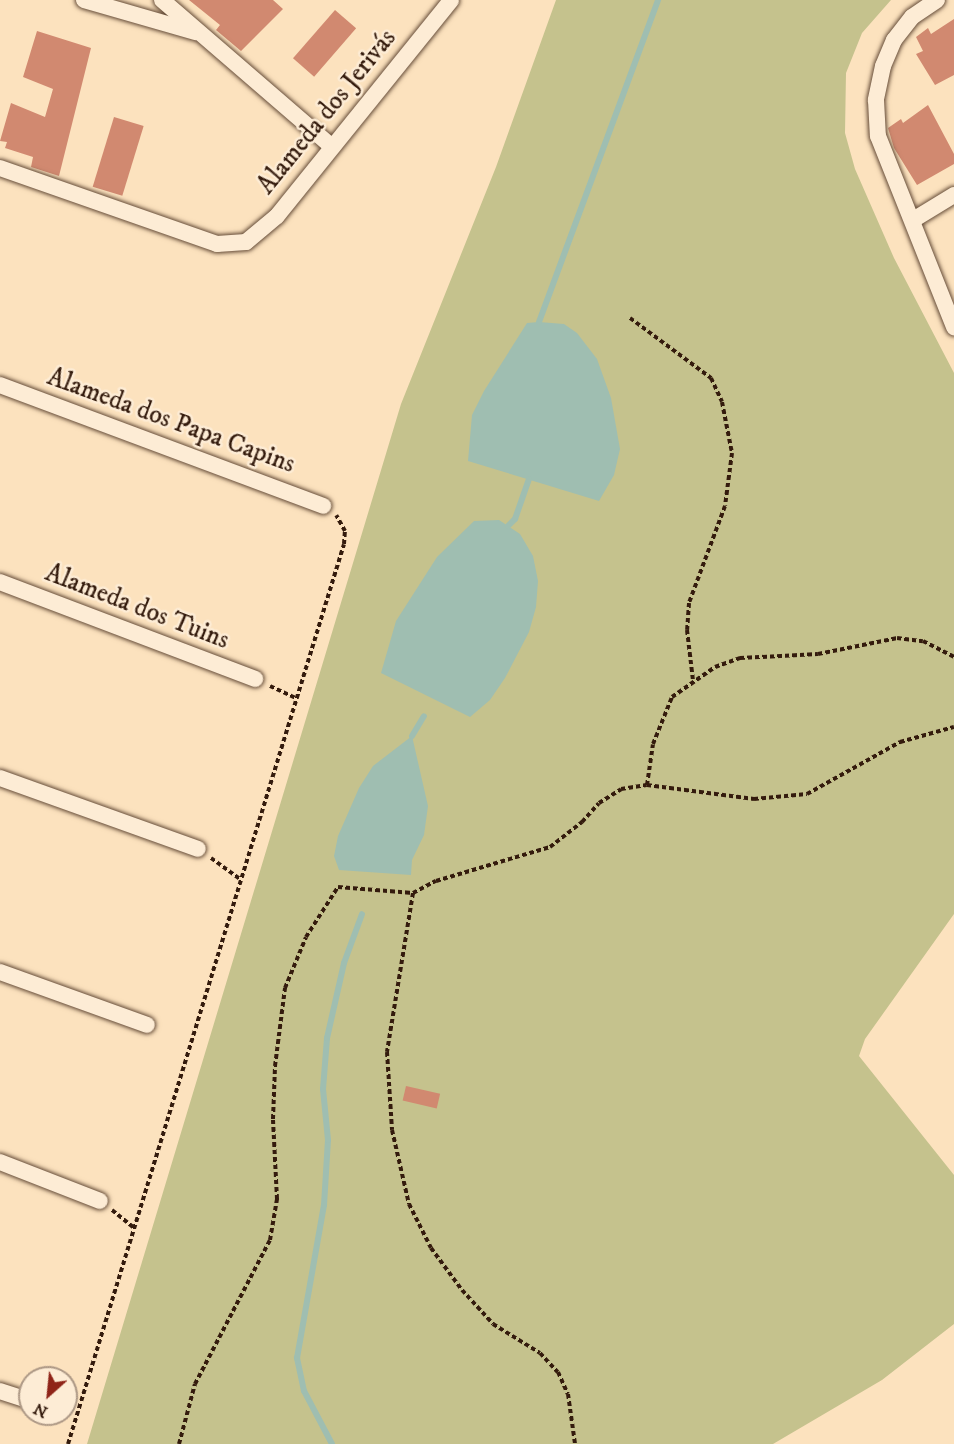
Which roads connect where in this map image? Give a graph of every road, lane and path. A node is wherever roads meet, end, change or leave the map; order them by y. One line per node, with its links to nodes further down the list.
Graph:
1 (84, 0): 5 (street)
2 (162, 0): 5 (street)
3 (451, 0): 6 (street, Alameda dos Jerivás)
4 (937, 0): 9 (street)
5 (202, 34): 6 (street)
6 (331, 146): 7 (street, Alameda dos Jerivás)
7 (0, 168)
8 (954, 195): 9 (street)
9 (913, 220): 11 (street)
10 (630, 318): 17 (path)
11 (954, 327)
12 (0, 385): 13 (street, Alameda dos Papa Capins)
13 (323, 506): 18 (path)
14 (0, 582): 16 (street, Alameda dos Tuins)
15 (954, 657): 17 (path)
16 (255, 679): 18 (path)
17 (693, 680): 21 (path)
18 (296, 698): 23 (path)
19 (954, 727): 21 (path)
20 (0, 778): 22 (street)
21 (647, 785): 24 (path)
22 (198, 849): 23 (path)
23 (240, 879): 29 (path)
24 (412, 893): 33 (path); 34 (path)
25 (0, 972): 26 (street)
26 (147, 1025)
27 (0, 1162): 28 (street)
28 (100, 1201): 29 (path)
29 (135, 1228): 32 (path)
30 (0, 1390): 31 (street)
31 (18, 1397)
32 (68, 1444)
33 (179, 1444)
34 (575, 1444)

